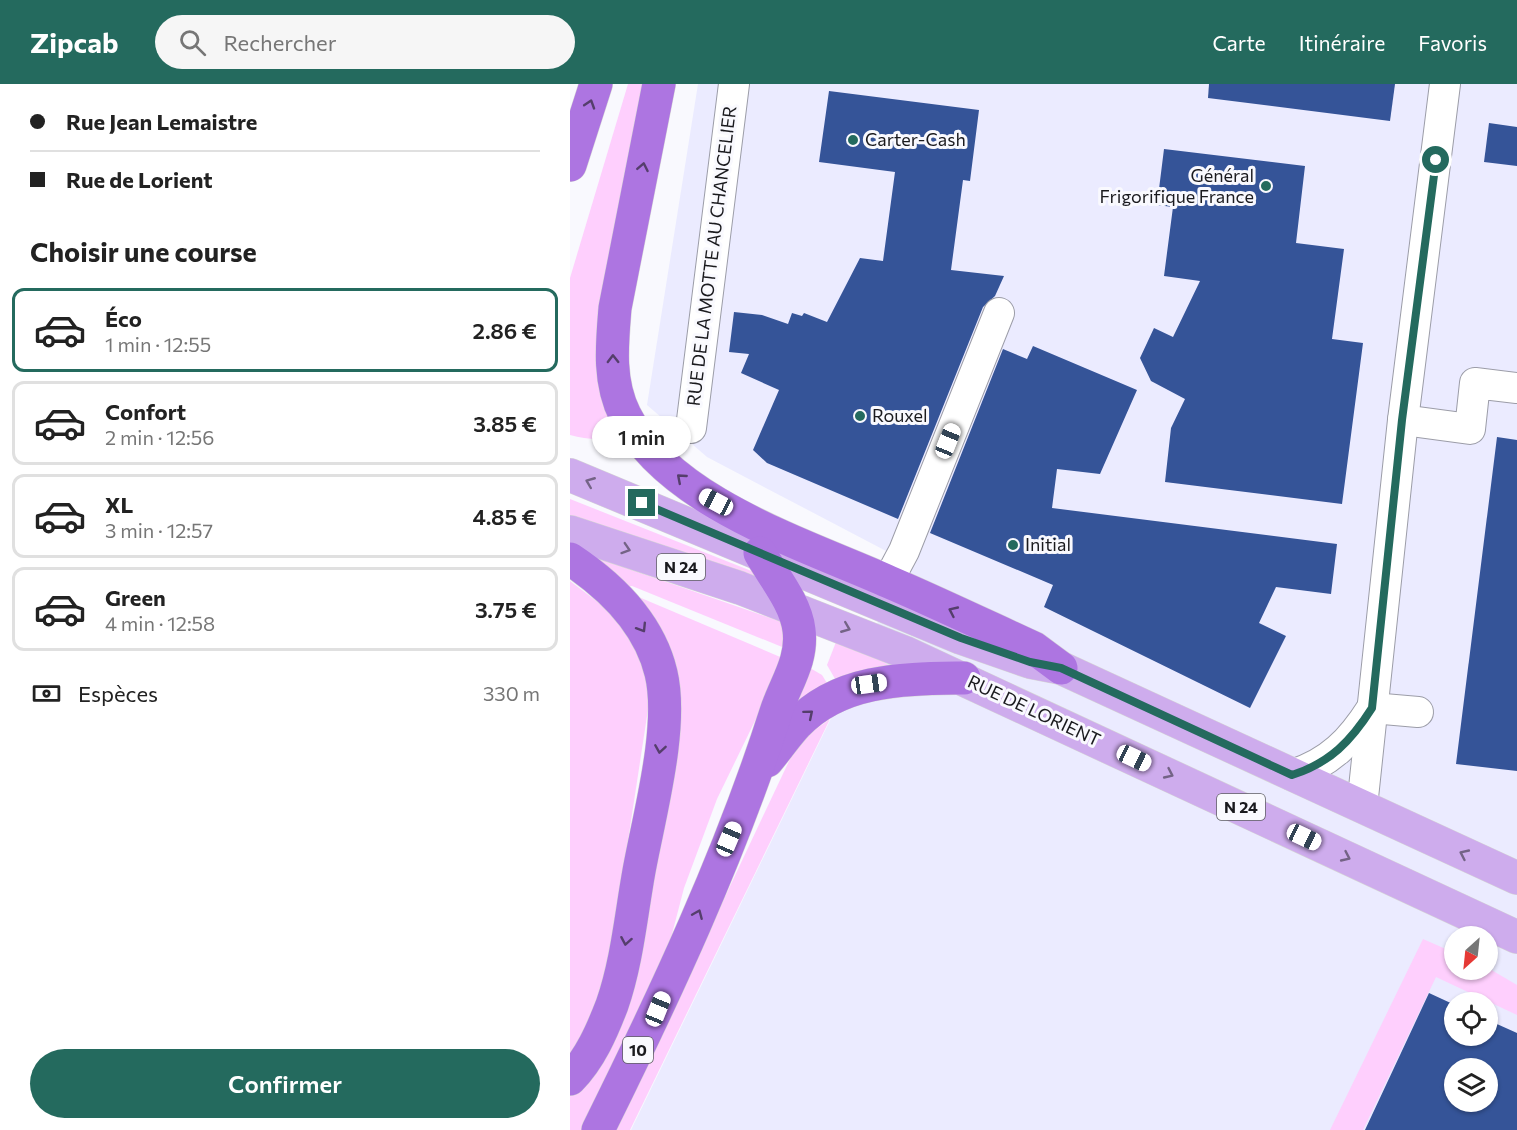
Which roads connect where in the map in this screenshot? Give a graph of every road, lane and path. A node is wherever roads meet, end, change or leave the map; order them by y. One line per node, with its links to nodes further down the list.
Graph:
1 (596, 84): 5 (highway, one-way to 1)
2 (659, 84): 14 (highway, one-way to 2)
3 (734, 84): 9 (street, RUE DE LA MOTTE AU CHANCELIER)
4 (1445, 84): 8 (street)
5 (570, 165)
6 (999, 313): 14 (street)
7 (1517, 388): 8 (street)
8 (1402, 420): 18 (street)
9 (691, 428)
10 (570, 474): 12 (main road, RUE DE LORIENT / N 24, one-way to 10)
11 (570, 532): 15 (main road, RUE DE LORIENT / N 24, one-way to 15)
12 (760, 553): 15 (highway); 16 (main road, RUE DE LORIENT / N 24)
13 (570, 559): 25 (highway, one-way to 25)
14 (888, 581): 16 (highway, one-way to 14)
15 (791, 607): 17 (main road, RUE DE LORIENT / N 24, one-way to 17); 20 (highway)
16 (1061, 668): 21 (main road, RUE DE LORIENT / N 24)
17 (964, 678): 20 (highway, 10, one-way to 17); 24 (main road, RUE DE LORIENT / N 24, one-way to 24)
18 (1372, 708): 19 (street); 21 (street); 22 (street)
19 (1418, 712)
20 (757, 774): 26 (highway, 10, one-way to 20)
21 (1292, 775): 22 (main road, RUE DE LORIENT / N 24)
22 (1362, 807): 23 (main road, RUE DE LORIENT / N 24, one-way to 22)
23 (1517, 878)
24 (1517, 937)
25 (570, 1080)
26 (598, 1130)

